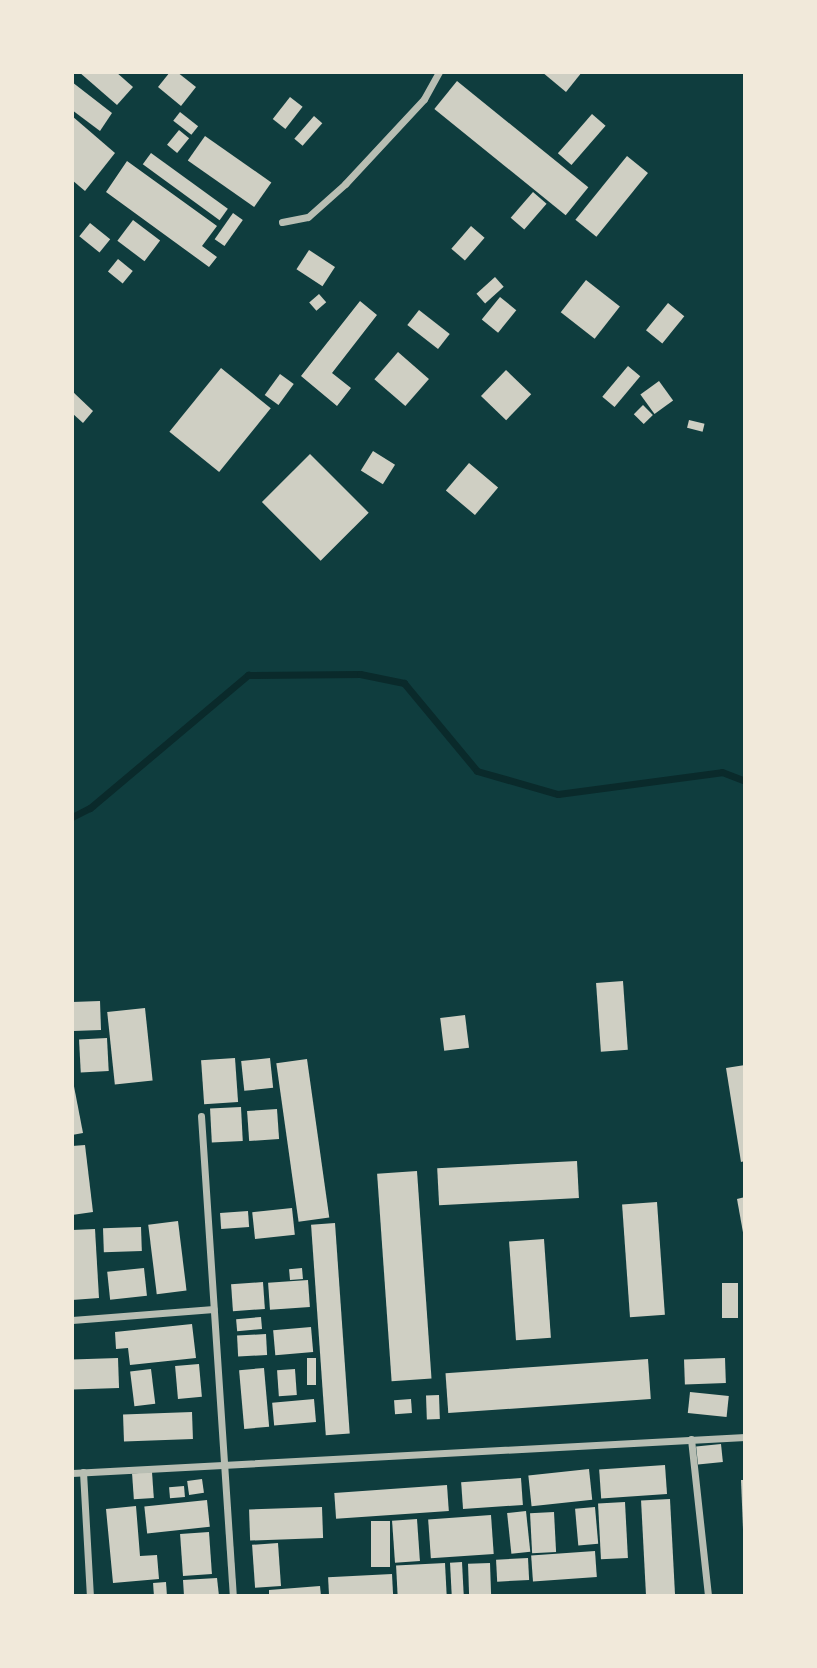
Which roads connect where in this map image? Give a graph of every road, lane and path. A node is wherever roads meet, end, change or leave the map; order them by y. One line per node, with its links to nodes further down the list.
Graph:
1 (439, 72): 2 (street)
2 (282, 222)
3 (201, 1116): 4 (street)
4 (214, 1309): 5 (street); 8 (street)
5 (72, 1320)
6 (745, 1437): 7 (street)
7 (691, 1439): 8 (street); 13 (street)
8 (225, 1467): 9 (street); 12 (street)
9 (83, 1472): 10 (street); 11 (street)
10 (72, 1473)
11 (90, 1596)
12 (233, 1596)
13 (708, 1596)

